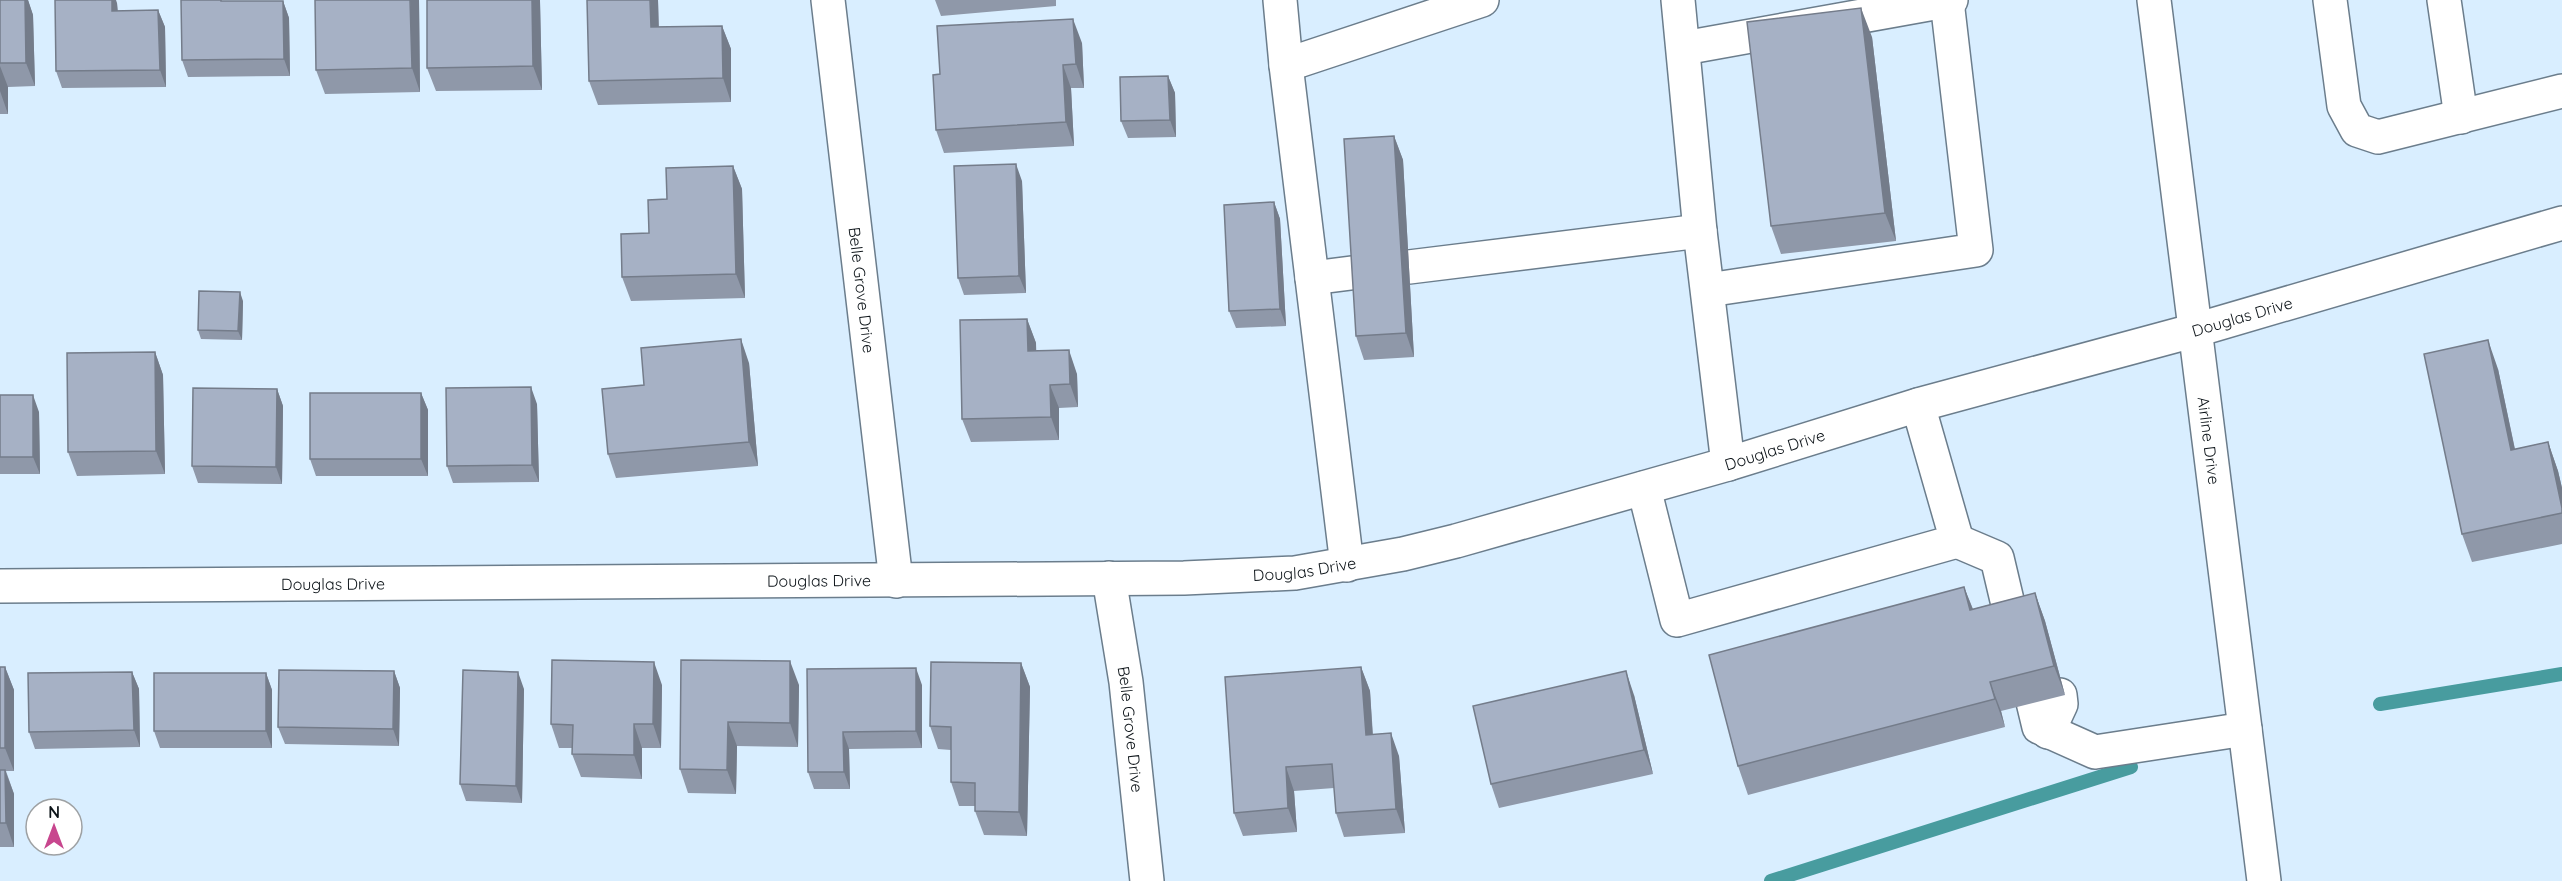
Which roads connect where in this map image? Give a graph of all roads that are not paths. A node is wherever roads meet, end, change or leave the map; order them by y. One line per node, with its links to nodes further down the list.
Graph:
1 (828, 0): 26 (street, Belle Grove Drive)
2 (1280, 0): 10 (street)
3 (1482, 0): 10 (street)
4 (1678, 0): 9 (street)
5 (1949, 0): 9 (street); 18 (street)
6 (2154, 0): 19 (street, Airline Drive)
7 (2330, 0): 12 (street)
8 (2444, 0): 12 (street)
9 (1684, 48): 14 (street)
10 (1286, 65): 17 (street)
11 (2562, 91): 12 (street)
12 (2461, 117)
13 (2562, 223): 19 (street, Douglas Drive)
14 (1700, 231): 15 (street); 18 (street)
15 (1409, 267)
16 (1359, 272): 17 (street)
17 (1312, 278): 24 (street)
18 (1708, 290): 21 (street)
19 (2196, 330): 20 (street, Douglas Drive); 30 (street, Airline Drive)
20 (1918, 405): 21 (street, Douglas Drive); 23 (street)
21 (1728, 464): 22 (street, Douglas Drive)
22 (1644, 488): 23 (street); 24 (street, Douglas Drive)
23 (1957, 541): 28 (street)
24 (1347, 565): 25 (street, Douglas Drive)
25 (1109, 578): 26 (street, Douglas Drive); 31 (street, Belle Grove Drive)
26 (896, 581): 27 (street, Douglas Drive)
27 (0, 586)
28 (2028, 626)
29 (2046, 699): 30 (street)
30 (2245, 729): 32 (street, Airline Drive)
31 (1147, 881)
32 (2264, 881)

